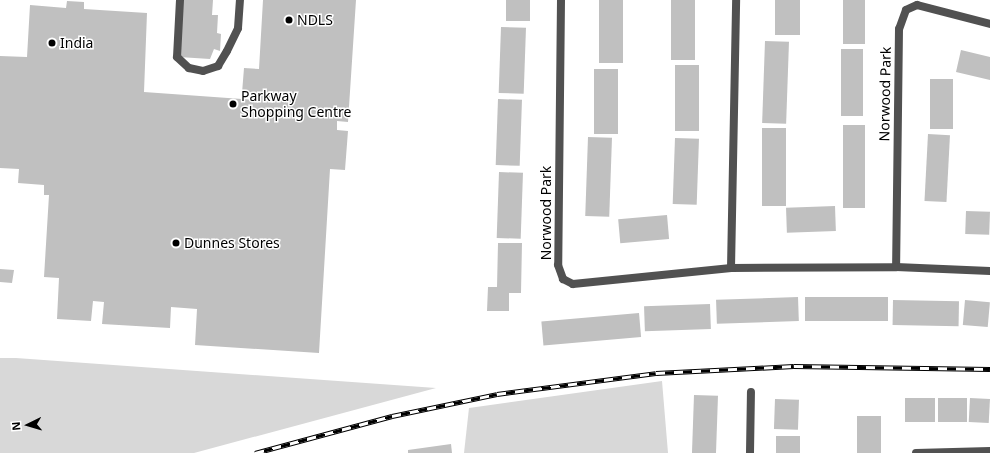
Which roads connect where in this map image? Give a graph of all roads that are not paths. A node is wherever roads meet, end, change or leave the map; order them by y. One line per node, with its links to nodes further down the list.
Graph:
1 (180, 0): 2 (street)
2 (240, 0)
3 (560, 0): 7 (street, Norwood Park)
4 (736, 0): 7 (street)
5 (990, 24): 6 (street, Norwood Park)
6 (896, 266): 7 (street, Norwood Park); 8 (street, Norwood Park)
7 (731, 268)
8 (990, 271)
9 (751, 392): 12 (street)
10 (990, 451): 11 (street)
11 (956, 452): 13 (street)
12 (750, 453)
13 (916, 453)

